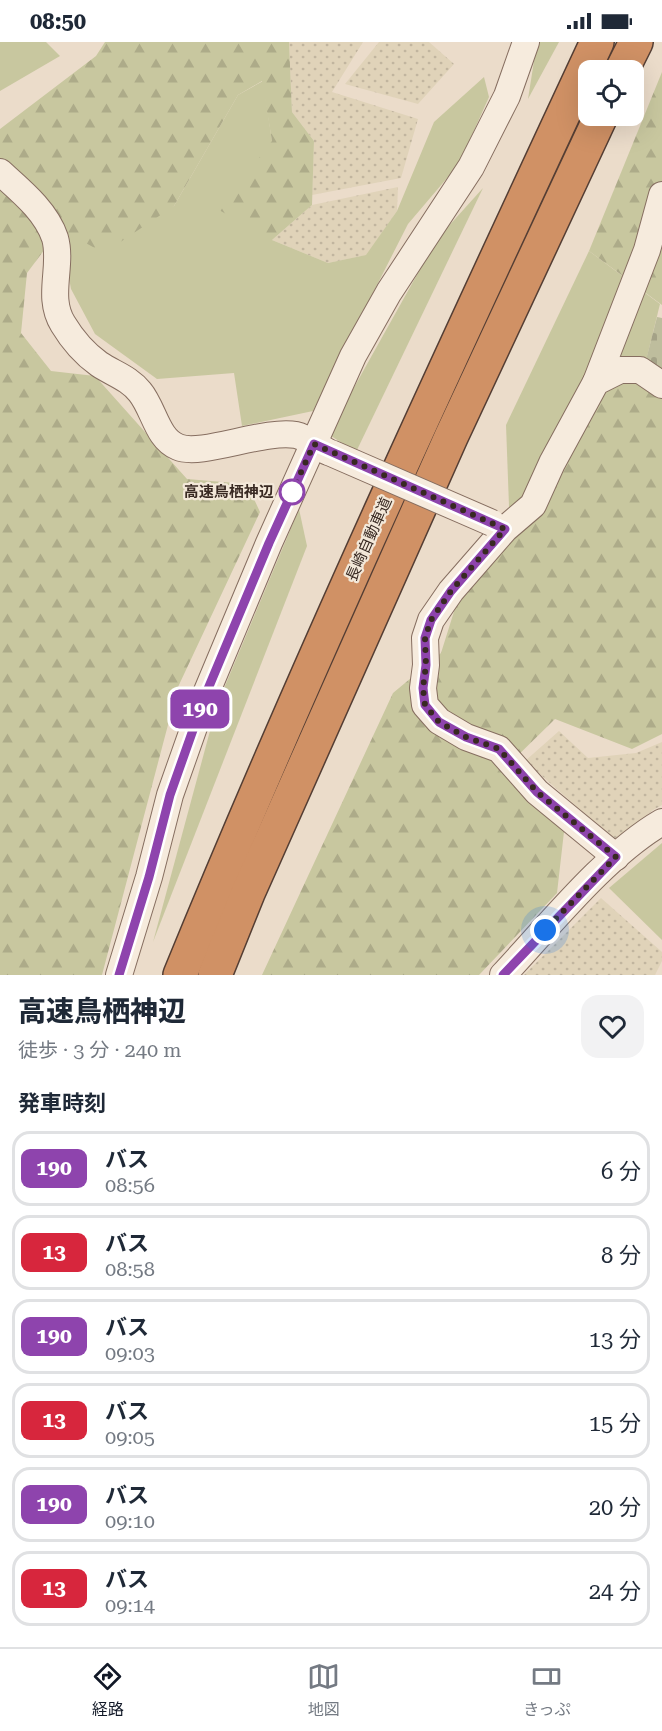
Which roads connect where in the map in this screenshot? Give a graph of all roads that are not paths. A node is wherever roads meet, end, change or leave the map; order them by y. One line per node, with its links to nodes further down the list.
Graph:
1 (526, 42): 10 (street)
2 (597, 42): 15 (highway, 長崎自動車道)
3 (636, 42): 4 (highway)
4 (627, 60)
5 (596, 126): 16 (highway)
6 (0, 172): 10 (street)
7 (662, 195): 8 (street)
8 (596, 382): 9 (street); 11 (street)
9 (662, 385)
10 (323, 449): 11 (street, bridge); 14 (street)
11 (499, 526): 13 (street)
12 (662, 822): 13 (street)
13 (616, 857): 17 (street)
14 (119, 975)
15 (180, 975)
16 (215, 975)
17 (503, 975)

